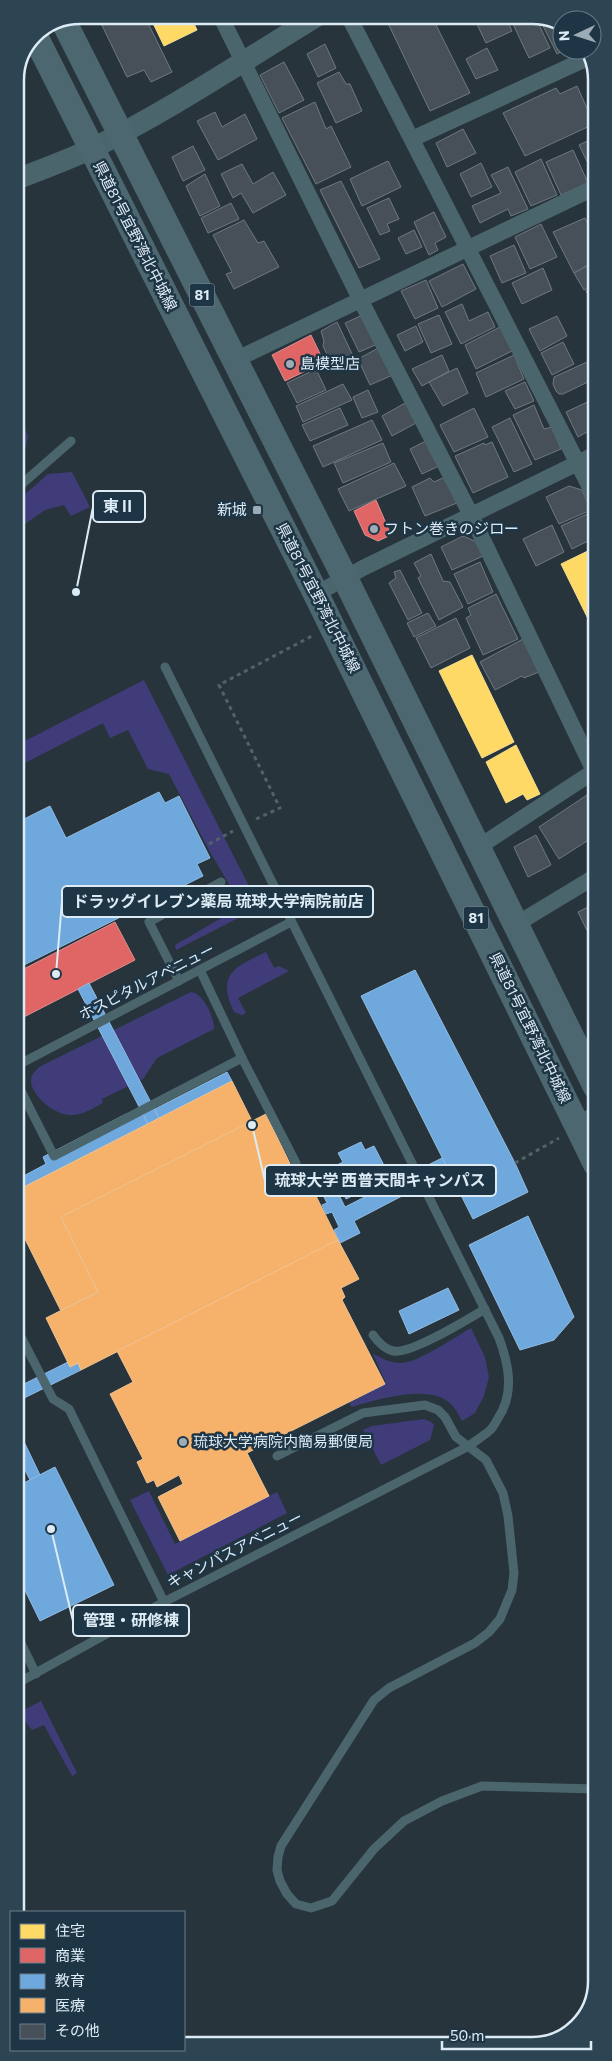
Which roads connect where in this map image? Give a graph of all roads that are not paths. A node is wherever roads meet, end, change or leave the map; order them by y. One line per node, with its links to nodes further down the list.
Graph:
1 (224, 24): 7 (street)
2 (304, 24): 7 (street)
3 (353, 24): 9 (street)
4 (66, 26): 8 (main road, 県道81号宜野湾北中城線 / 81)
5 (38, 42): 10 (main road, 県道81号宜野湾北中城線 / 81)
6 (583, 60): 9 (street)
7 (243, 61): 8 (street); 14 (street)
8 (120, 134): 10 (street); 15 (main road, 県道81号宜野湾北中城線 / 81)
9 (412, 139): 13 (street)
10 (91, 149): 11 (street); 23 (main road, 県道81号宜野湾北中城線 / 81)
11 (24, 176)
12 (588, 195): 13 (street)
13 (468, 247): 14 (street); 18 (street)
14 (360, 299): 15 (street); 21 (street)
15 (235, 360): 22 (main road, 県道81号宜野湾北中城線 / 81)
16 (71, 441): 19 (lane)
17 (588, 458): 18 (street)
18 (578, 462): 20 (street); 21 (street)
19 (24, 482)
20 (588, 483)
21 (470, 515): 22 (street); 25 (street)
22 (345, 578): 23 (street); 27 (main road, 県道81号宜野湾北中城線 / 81)
23 (316, 594): 38 (main road, 県道81号宜野湾北中城線 / 81)
24 (165, 667): 30 (lane, キャンパスアベニュー)
25 (588, 756)
26 (588, 775): 27 (street)
27 (477, 848): 31 (main road, 県道81号宜野湾北中城線 / 81)
28 (588, 881): 31 (street)
29 (221, 882): 33 (lane)
30 (291, 922): 32 (lane, ホスピタルアベニュー); 40 (lane, キャンパスアベニュー)
31 (515, 925): 36 (main road, 県道81号宜野湾北中城線 / 81)
32 (200, 970): 33 (lane, ホスピタルアベニュー); 34 (lane)
33 (179, 981): 35 (lane, ホスピタルアベニュー)
34 (242, 1058): 37 (lane); 39 (lane)
35 (24, 1062)
36 (588, 1071)
37 (24, 1097)
38 (588, 1122)
39 (296, 1163)
40 (485, 1309): 41 (lane); 43 (lane, キャンパスアベニュー)
41 (372, 1334)
42 (24, 1343): 45 (lane)
43 (469, 1446): 44 (lane); 45 (lane, キャンパスアベニュー); 49 (lane)
44 (277, 1456)
45 (164, 1602): 47 (lane, キャンパスアベニュー)
46 (24, 1649): 47 (lane)
47 (36, 1674): 48 (lane, キャンパスアベニュー)
48 (24, 1680)
49 (588, 1789)

